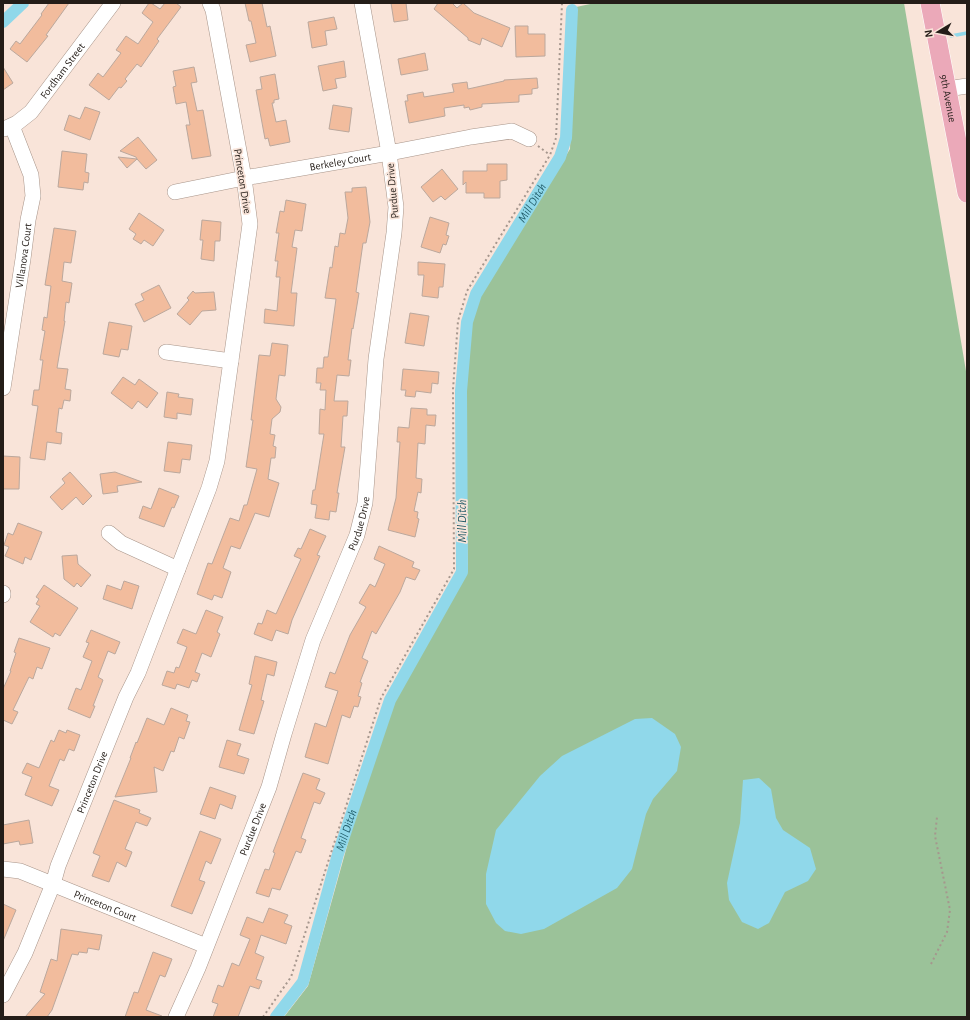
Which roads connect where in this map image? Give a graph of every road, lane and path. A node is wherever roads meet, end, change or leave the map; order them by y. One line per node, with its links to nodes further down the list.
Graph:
1 (113, 3): 8 (street, Fordham Street)
2 (210, 3): 11 (street, Princeton Drive)
3 (362, 3): 10 (street, Purdue Drive)
4 (562, 3): 26 (path)
5 (930, 3): 7 (main road, 9th Avenue)
6 (967, 86): 7 (street)
7 (947, 89): 13 (main road, 9th Avenue)
8 (7, 128): 16 (street, Villanova Court)
9 (529, 139): 10 (street, Berkeley Court)
10 (389, 153): 11 (street, Berkeley Court); 22 (street, Purdue Drive)
11 (244, 178): 12 (street, Berkeley Court); 15 (street, Princeton Drive)
12 (175, 192)
13 (967, 193)
14 (166, 352): 15 (street)
15 (231, 361): 18 (street, Princeton Drive)
16 (3, 388)
17 (109, 533): 18 (street)
18 (178, 569): 21 (street, Princeton Drive)
19 (938, 817): 23 (path)
20 (3, 869): 21 (street, Princeton Court)
21 (53, 884): 22 (street, Princeton Court); 24 (street, Princeton Drive)
22 (206, 946): 25 (street, Purdue Drive)
23 (931, 964)
24 (3, 995)
25 (176, 1017)
26 (263, 1017)

